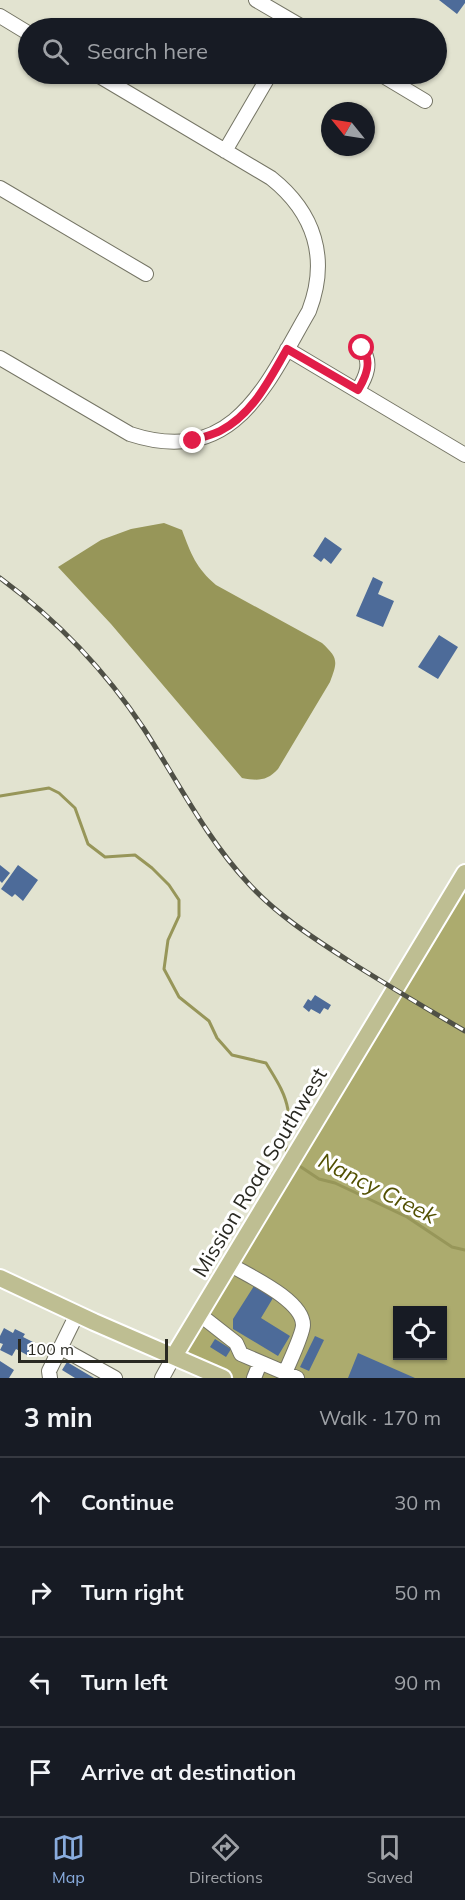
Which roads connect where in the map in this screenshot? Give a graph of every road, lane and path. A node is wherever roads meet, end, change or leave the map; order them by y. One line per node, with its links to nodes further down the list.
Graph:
1 (256, 0): 3 (street)
2 (0, 16): 4 (street)
3 (285, 18)
4 (18, 27)
5 (113, 84): 9 (street)
6 (264, 84): 9 (street)
7 (397, 84): 8 (street)
8 (425, 101)
9 (225, 151): 13 (street)
10 (0, 188): 11 (street)
11 (146, 274)
12 (362, 348): 15 (street)
13 (287, 349): 14 (street); 15 (street)
14 (0, 358)
15 (358, 390): 16 (street)
16 (465, 456)
17 (465, 873): 18 (main road, Mission Road Southwest)
18 (230, 1264): 21 (main road, Mission Road Southwest); 25 (street)
19 (0, 1278): 20 (main road)
20 (77, 1314): 22 (street); 23 (main road)
21 (199, 1314): 23 (main road, Mission Road Southwest); 24 (street)
22 (61, 1348): 26 (street); 27 (street)
23 (174, 1356): 28 (street, Mission Road Southwest); 29 (main road)
24 (260, 1362): 25 (street); 30 (street)
25 (291, 1376)
26 (50, 1378)
27 (114, 1378)
28 (162, 1378)
29 (223, 1378)
30 (254, 1378)

